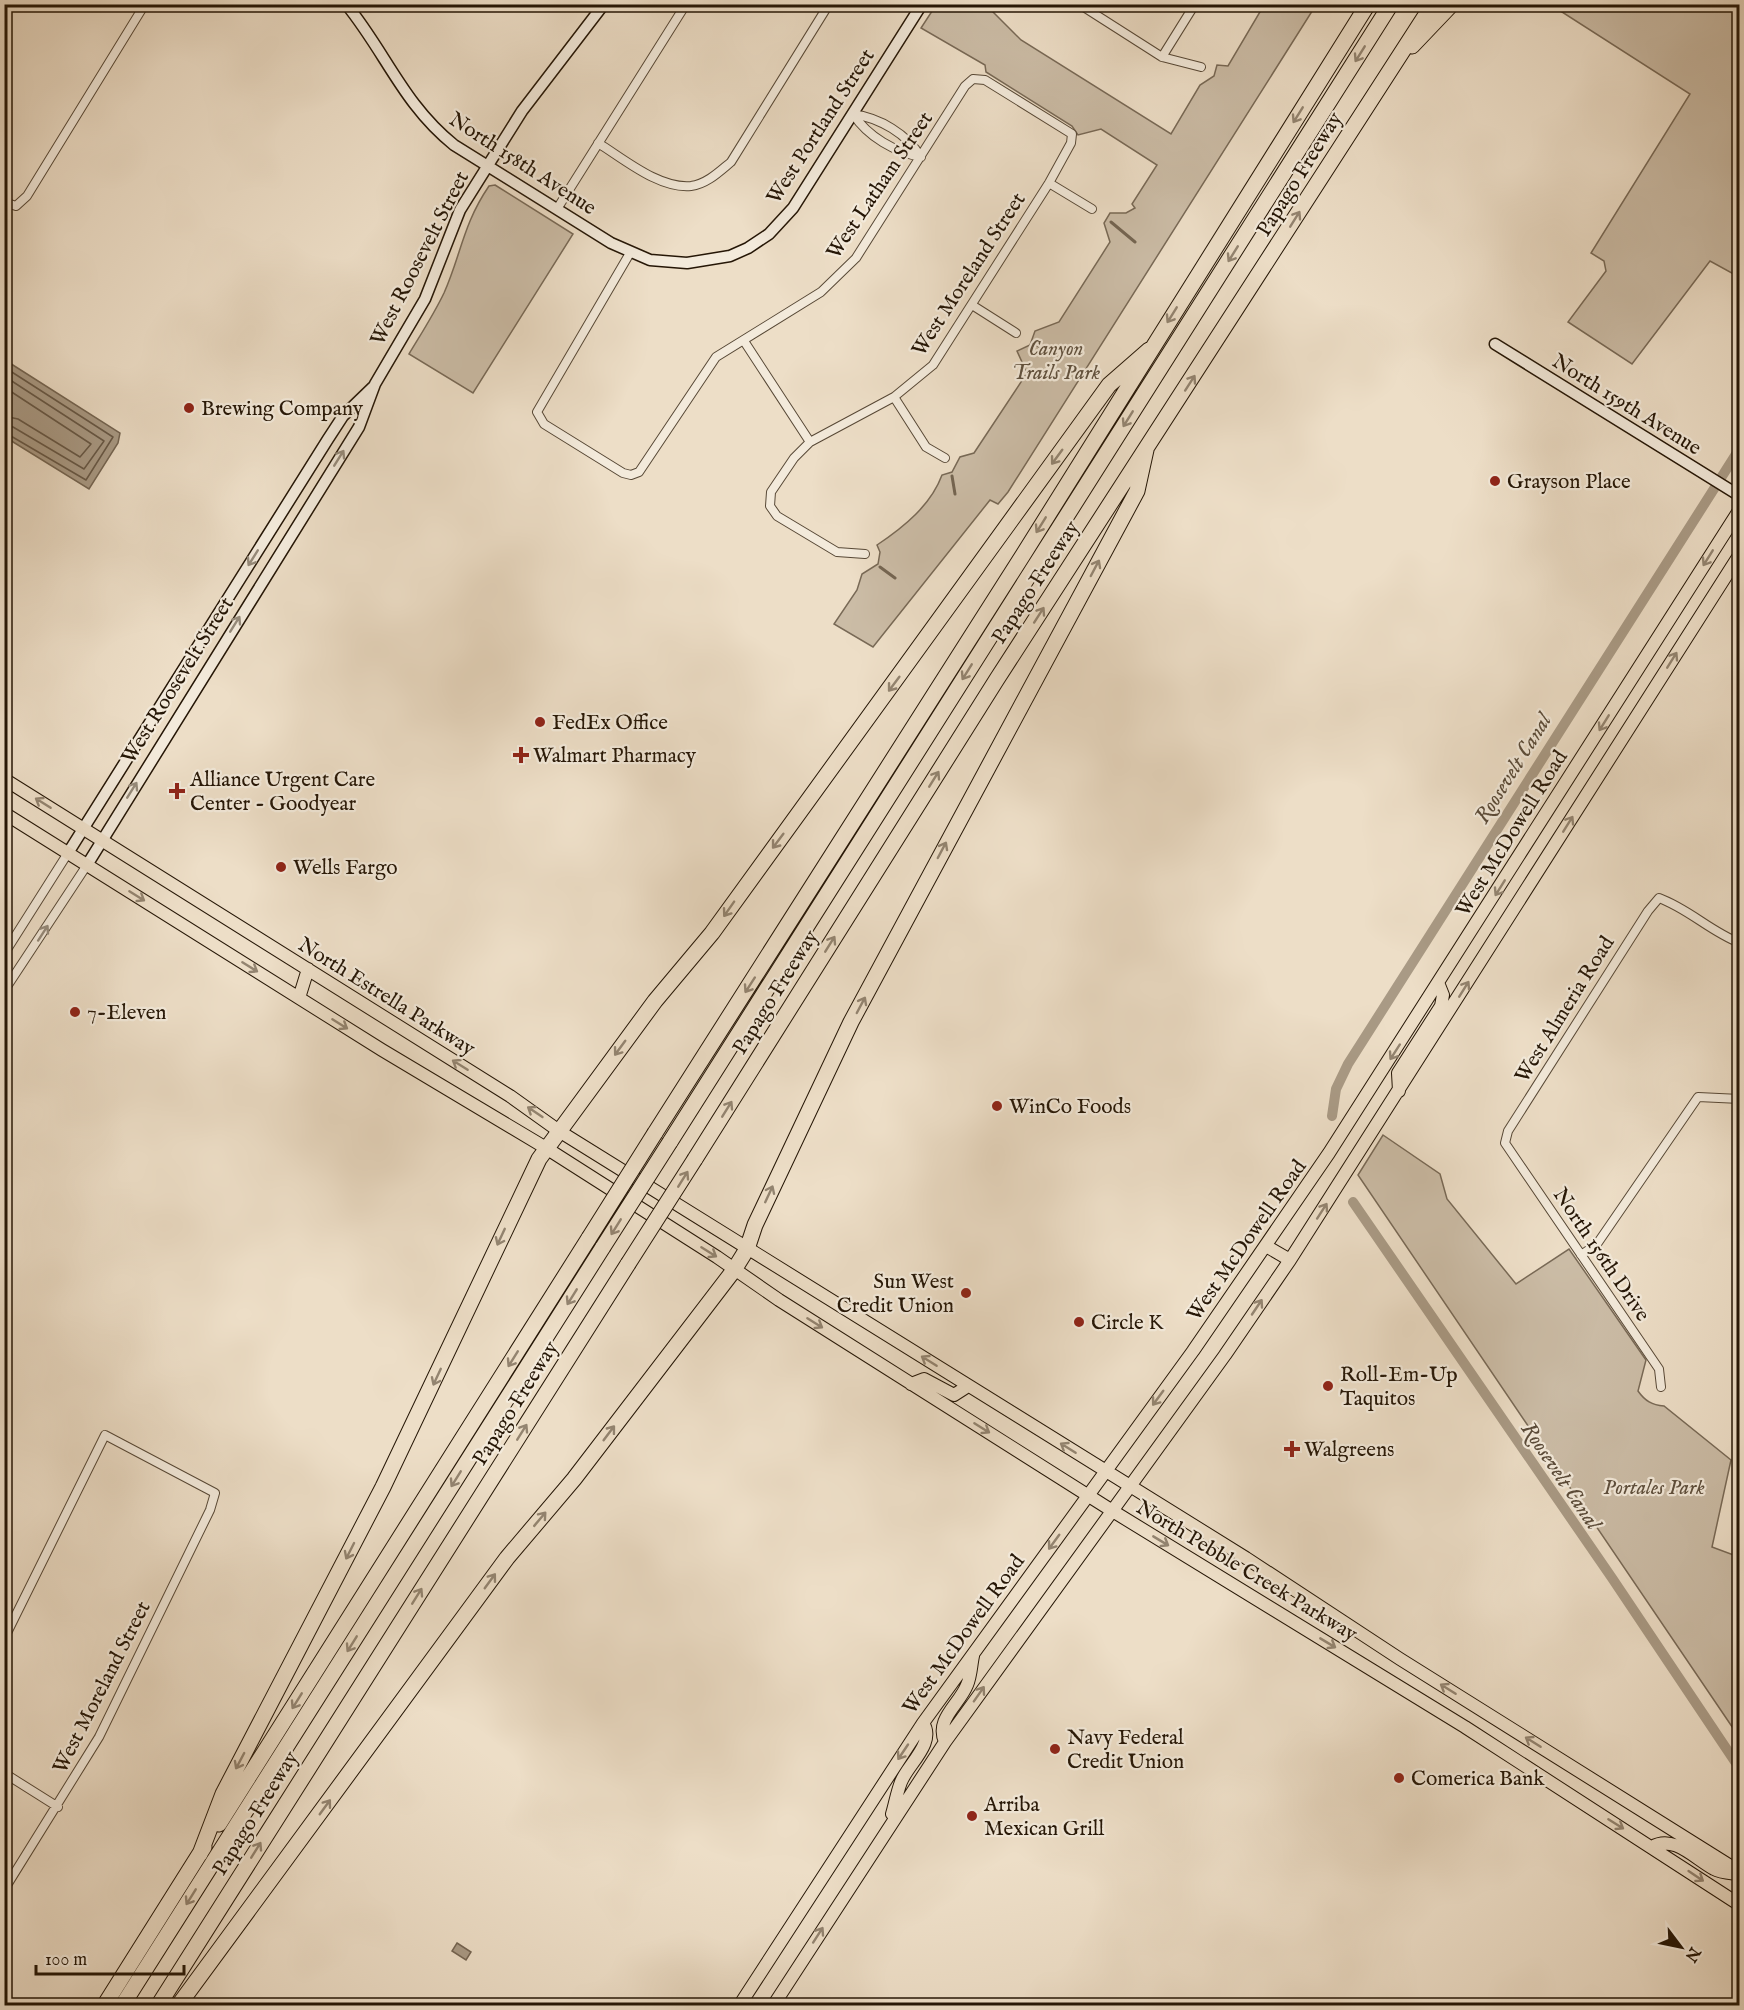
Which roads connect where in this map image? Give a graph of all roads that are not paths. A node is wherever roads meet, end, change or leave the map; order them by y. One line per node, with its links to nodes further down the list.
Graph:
1 (145, 4): 22 (street)
2 (346, 4): 20 (street, North 158th Avenue)
3 (604, 4): 20 (street, West Roosevelt Street)
4 (686, 4): 18 (street)
5 (829, 4): 18 (street)
6 (1079, 4): 13 (street)
7 (1195, 4): 13 (street)
8 (1368, 4): 30 (highway, Papago Freeway, one-way to 30)
9 (1391, 4): 82 (highway, one-way to 82, bridge)
10 (1433, 4): 14 (highway, Papago Freeway)
11 (1452, 4): 14 (highway)
12 (921, 5): 17 (street, West Portland Street)
13 (1162, 57): 15 (street)
14 (1393, 64): 34 (highway, Papago Freeway, one-way to 14)
15 (1201, 67)
16 (973, 79): 19 (street, West Latham Street); 21 (street, West Moreland Street)
17 (854, 114): 19 (street); 19 (street); 25 (street, West Portland Street)
18 (598, 143): 23 (street)
19 (921, 157): 28 (street, West Latham Street)
20 (487, 166): 23 (street, North 158th Avenue); 31 (street, West Roosevelt Street)
21 (1049, 183): 24 (street); 26 (street, West Moreland Street)
22 (4, 202)
23 (556, 209): 25 (street, North 158th Avenue)
24 (1092, 209)
25 (630, 253): 28 (street, West Latham Street)
26 (972, 305): 27 (street); 32 (street, West Moreland Street)
27 (1016, 333)
28 (744, 341): 33 (street)
29 (1495, 344): 36 (street, North 159th Avenue)
30 (1149, 351): 54 (highway, one-way to 54); 77 (highway, Papago Freeway, one-way to 77, bridge)
31 (375, 384): 42 (street, West Roosevelt Street, one-way to 42); 43 (street, West Roosevelt Street, one-way to 31)
32 (894, 397): 33 (street, West Moreland Street); 35 (street)
33 (810, 442): 39 (street, West Moreland Street)
34 (1146, 450): 58 (highway, one-way to 34); 83 (highway, Papago Freeway, one-way to 34, bridge)
35 (945, 458)
36 (1740, 496)
37 (1740, 509): 49 (main road, West McDowell Road, one-way to 49)
38 (1740, 554): 52 (main road, West McDowell Road, one-way to 38)
39 (866, 555)
40 (4, 779): 42 (main road, North Estrella Parkway, one-way to 40)
41 (4, 813): 44 (main road)
42 (82, 827): 43 (main road, North Estrella Parkway); 44 (street, West Roosevelt Street)
43 (103, 840): 45 (street, West Roosevelt Street); 48 (main road, North Estrella Parkway)
44 (68, 853): 45 (main road); 47 (street, West Roosevelt Street)
45 (87, 865): 50 (street, West Roosevelt Street, one-way to 45); 51 (main road, one-way to 51)
46 (1740, 943): 55 (street, West Almeria Road)
47 (4, 954)
48 (308, 969): 51 (main road); 54 (main road, North Estrella Parkway, one-way to 48)
49 (1438, 985): 52 (main road); 57 (main road, West McDowell Road, one-way to 57)
50 (4, 991)
51 (299, 998): 56 (main road, one-way to 56)
52 (1399, 1092): 60 (main road, West McDowell Road, one-way to 52)
53 (1740, 1099): 59 (street)
54 (559, 1131): 56 (highway); 58 (main road, North Estrella Parkway)
55 (1505, 1143): 59 (street, North 156th Drive)
56 (546, 1148): 61 (main road, one-way to 61); 77 (highway, one-way to 77)
57 (1266, 1245): 60 (main road); 65 (main road, West McDowell Road, one-way to 65)
58 (747, 1249): 61 (highway); 63 (main road, North Pebble Creek Parkway, one-way to 58)
59 (1581, 1255): 64 (street, North 156th Drive)
60 (1290, 1260): 66 (main road, West McDowell Road, one-way to 60)
61 (734, 1270): 62 (main road, North Pebble Creek Parkway, one-way to 62); 84 (highway, one-way to 61)
62 (911, 1384): 63 (main road); 67 (main road, North Pebble Creek Parkway, one-way to 67)
63 (968, 1386): 65 (main road, North Pebble Creek Parkway, one-way to 63)
64 (1661, 1387)
65 (1105, 1471): 66 (main road, North Pebble Creek Parkway); 67 (main road, West McDowell Road)
66 (1129, 1486): 68 (main road, West McDowell Road); 78 (main road, North Pebble Creek Parkway, one-way to 66)
67 (1088, 1495): 68 (main road, North Pebble Creek Parkway); 70 (main road, West McDowell Road, one-way to 70)
68 (1112, 1510): 72 (main road, West McDowell Road, one-way to 68); 76 (main road, North Pebble Creek Parkway, one-way to 76)
69 (4, 1639): 74 (street, West Moreland Street)
70 (974, 1652): 71 (main road, West McDowell Road); 72 (main road)
71 (923, 1723): 75 (main road); 85 (main road, West McDowell Road, one-way to 85)
72 (945, 1742): 75 (main road, West McDowell Road)
73 (4, 1773): 74 (street)
74 (58, 1807): 79 (street, West Moreland Street)
75 (888, 1827): 86 (main road, West McDowell Road, one-way to 75)
76 (1652, 1847): 78 (main road); 80 (main road, North Pebble Creek Parkway, one-way to 80)
77 (200, 1854): 81 (highway, Papago Freeway)
78 (1740, 1873)
79 (4, 1890)
80 (1740, 1905)
81 (104, 2006)
82 (122, 2006)
83 (158, 2006)
84 (178, 2006)
85 (739, 2006)
86 (773, 2006)

